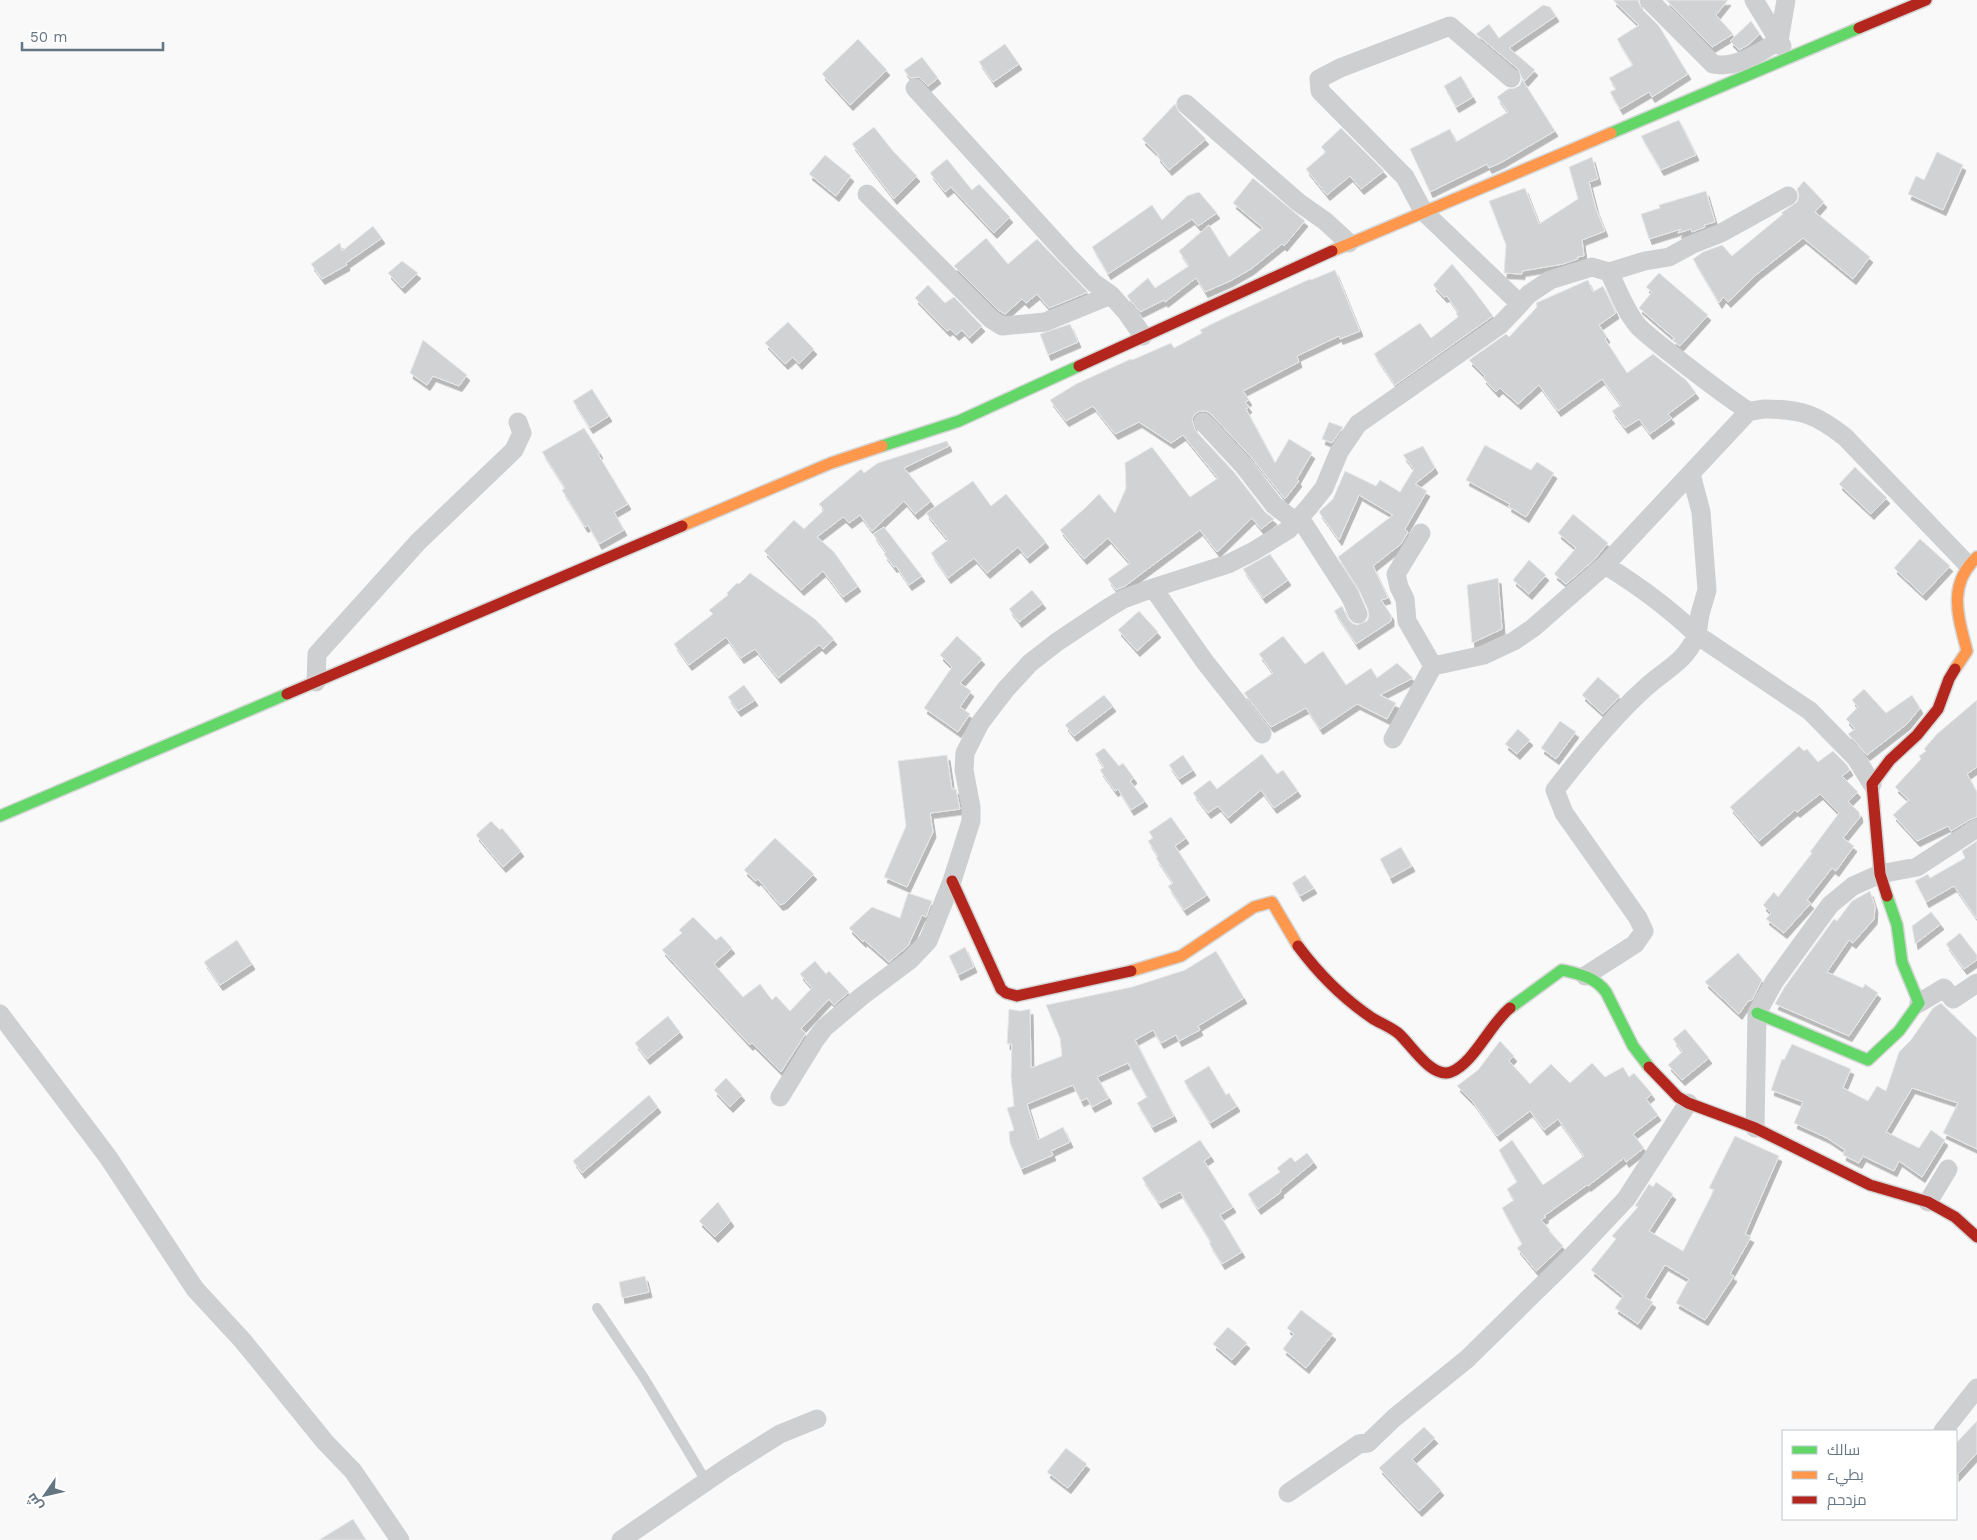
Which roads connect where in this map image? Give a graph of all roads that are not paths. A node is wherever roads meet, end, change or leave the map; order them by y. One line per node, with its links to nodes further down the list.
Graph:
1 (1649, 0): 6 (street)
2 (1754, 0): 5 (street)
3 (1786, 0): 5 (street)
4 (1926, 0): 5 (street)
5 (1784, 49): 6 (street)
6 (1752, 64): 12 (street)
7 (1511, 78): 12 (street)
8 (915, 88): 15 (street)
9 (1186, 104): 13 (street)
10 (867, 194): 15 (street)
11 (1788, 196): 14 (street)
12 (1423, 211): 13 (street); 16 (street)
13 (1349, 243): 17 (street)
14 (1609, 272): 16 (street); 18 (street)
15 (1111, 295): 17 (street)
16 (1520, 304): 22 (street)
17 (1143, 336): 31 (street)
18 (1750, 411): 21 (street); 24 (street)
19 (518, 422): 31 (street)
20 (1203, 422): 22 (street)
21 (1691, 474): 25 (street); 28 (street)
22 (1298, 520): 26 (street); 27 (street)
23 (1421, 533): 30 (street)
24 (1972, 560): 29 (street)
25 (1605, 565): 28 (street); 30 (street)
26 (1153, 588): 32 (street); 38 (street)
27 (1358, 614)
28 (1698, 635): 34 (street); 39 (street)
29 (1972, 658): 34 (street)
30 (1433, 666): 33 (street)
31 (316, 682): 35 (street)
32 (1262, 734)
33 (1393, 739)
34 (1872, 784): 37 (street)
35 (0, 816)
36 (1977, 828): 37 (street)
37 (1880, 874): 41 (street); 43 (street)
38 (952, 881): 39 (street); 44 (street)
39 (1585, 976): 45 (street)
40 (1977, 983): 41 (street)
41 (1919, 1002): 43 (street)
42 (0, 1014): 56 (street)
43 (1757, 1014): 46 (street)
44 (780, 1097)
45 (1688, 1103): 46 (street); 55 (street)
46 (1755, 1128): 48 (street)
47 (1948, 1169): 48 (street)
48 (1928, 1202): 49 (street)
49 (1977, 1236)
50 (597, 1308): 54 (lane)
51 (1977, 1388): 53 (street)
52 (817, 1419): 54 (street)
53 (1944, 1430)
54 (706, 1481): 57 (street)
55 (1288, 1493)
56 (400, 1540)
57 (621, 1540)

